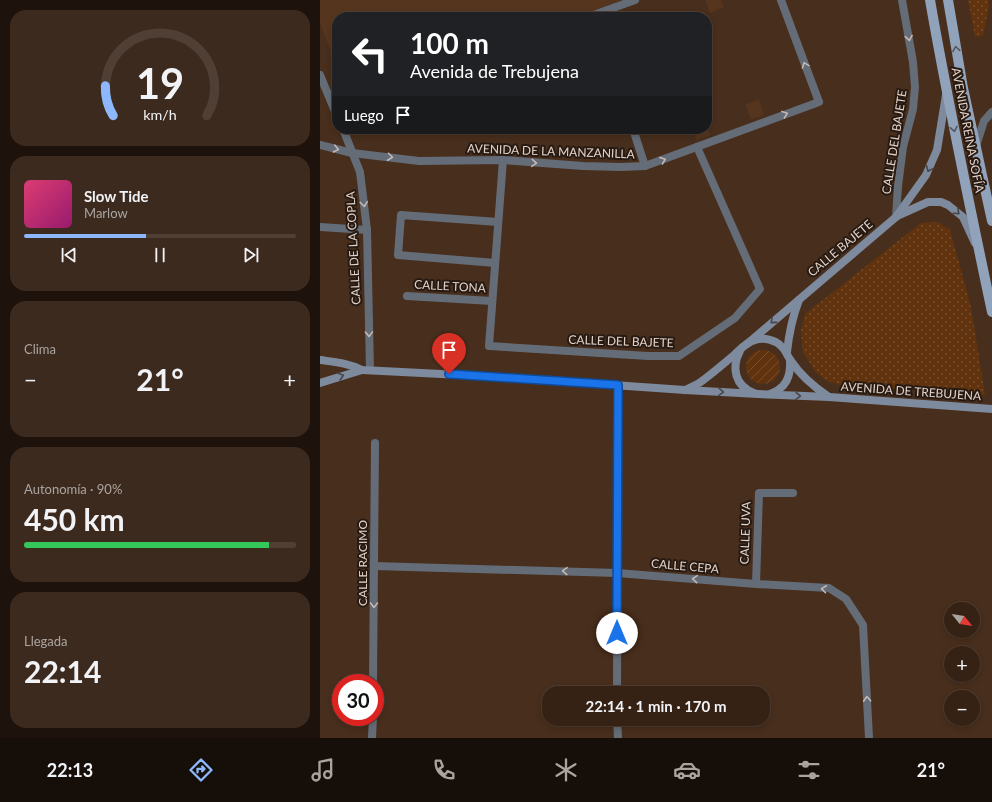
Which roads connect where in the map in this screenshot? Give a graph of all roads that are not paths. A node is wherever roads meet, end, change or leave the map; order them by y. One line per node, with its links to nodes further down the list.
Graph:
1 (635, 0): 6 (street)
2 (781, 0): 15 (street, AVENIDA DE LA MANZANILLA, one-way to 2)
3 (902, 0): 19 (street, CALLE DEL BAJETE, one-way to 19)
4 (930, 0): 8 (main road, AVENIDA REINA SOFÍA)
5 (948, 0): 14 (main road, AVENIDA REINA SOFÍA, one-way to 5)
6 (604, 12)
7 (320, 75): 9 (street)
8 (947, 91): 19 (main road, one-way to 19); 24 (main road, AVENIDA REINA SOFÍA, one-way to 24)
9 (332, 104)
10 (992, 112): 14 (street)
11 (344, 134): 16 (street, CALLE DE LA COPLA)
12 (635, 134): 18 (street)
13 (320, 145): 16 (street, AVENIDA DE LA MANZANILLA, one-way to 16)
14 (976, 146): 20 (main road, AVENIDA REINA SOFÍA)
15 (697, 147): 18 (street, AVENIDA DE LA MANZANILLA, one-way to 15); 28 (street, CALLE DEL BAJETE)
16 (352, 153): 17 (street, AVENIDA DE LA MANZANILLA, one-way to 17); 23 (street, CALLE DE LA COPLA, one-way to 23)
17 (503, 160): 18 (street, AVENIDA DE LA MANZANILLA, one-way to 18); 21 (street, CALLE DEL BAJETE)
18 (645, 166)
19 (896, 217): 24 (main road, one-way to 24); 27 (main road, CALLE BAJETE)
20 (992, 221)
21 (498, 222): 25 (street, CALLE DEL BAJETE); 25 (street)
22 (320, 227): 23 (street)
23 (367, 230): 35 (street, CALLE DE LA COPLA, one-way to 35)
24 (979, 252): 29 (main road, AVENIDA REINA SOFÍA)
25 (495, 263): 28 (street, CALLE DEL BAJETE)
26 (407, 296): 28 (street, CALLE TONA)
27 (800, 298): 30 (main road, CALLE BAJETE, one-way to 30); 32 (main road, CALLE BAJETE)
28 (492, 301)
29 (992, 312)
30 (747, 344): 31 (main road); 32 (main road)
31 (740, 350): 38 (main road); 39 (main road, AVENIDA DE TREBUJENA)
32 (787, 352): 34 (main road, AVENIDA DE TREBUJENA)
33 (320, 360): 35 (main road)
34 (790, 360): 40 (main road, AVENIDA DE TREBUJENA); 41 (main road, AVENIDA DE TREBUJENA)
35 (366, 370): 36 (main road, one-way to 35); 37 (main road, AVENIDA DE TREBUJENA)
36 (320, 383)
37 (618, 385): 38 (main road, AVENIDA DE TREBUJENA); 46 (street)
38 (685, 390): 39 (main road, AVENIDA DE TREBUJENA, one-way to 39)
39 (758, 394): 40 (main road, AVENIDA DE TREBUJENA)
40 (767, 395): 41 (main road, AVENIDA DE TREBUJENA, one-way to 41)
41 (829, 397): 42 (main road, AVENIDA DE TREBUJENA)
42 (992, 409)
43 (375, 443): 45 (street, CALLE RACIMO)
44 (794, 493): 47 (street, CALLE UVA)
45 (374, 566): 46 (street, CALLE CEPA, one-way to 45); 48 (street, CALLE RACIMO, one-way to 48)
46 (617, 573): 47 (street, CALLE CEPA, one-way to 46); 49 (street)
47 (756, 584): 54 (street, CALLE CEPA, one-way to 47)
48 (373, 674)
49 (617, 686)
50 (373, 726): 52 (street)
51 (618, 726): 53 (street)
52 (372, 738)
53 (618, 738)
54 (869, 738)

